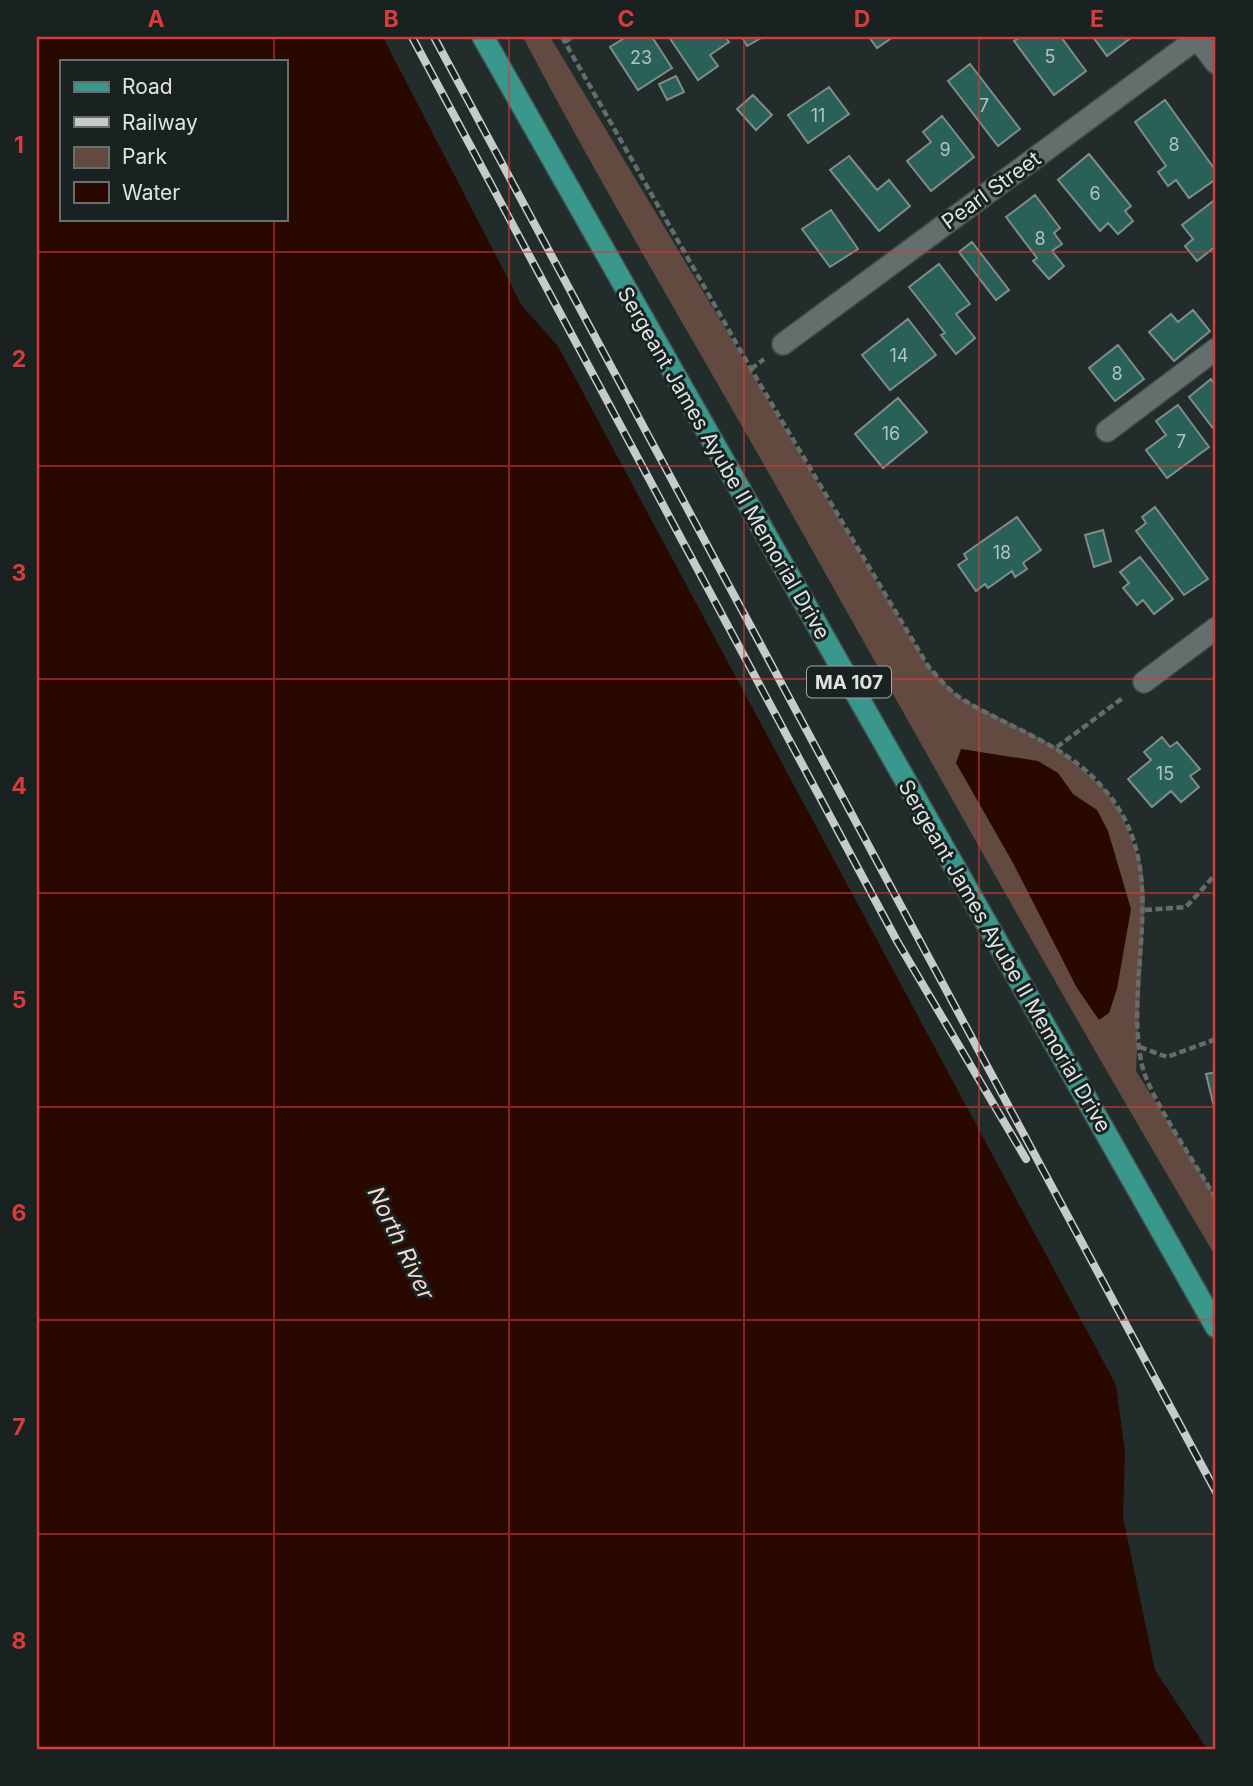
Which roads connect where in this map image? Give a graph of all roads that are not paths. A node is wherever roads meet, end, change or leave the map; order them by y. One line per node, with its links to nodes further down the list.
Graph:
1 (483, 37): 9 (main road, Sergeant James Ayube II Memorial Drive / MA 107)
2 (1197, 37): 3 (street); 4 (street, Pearl Street)
3 (1216, 63)
4 (783, 344)
5 (1216, 349): 6 (street)
6 (1107, 431)
7 (1216, 628): 8 (street)
8 (1143, 682)
9 (1216, 1327)

